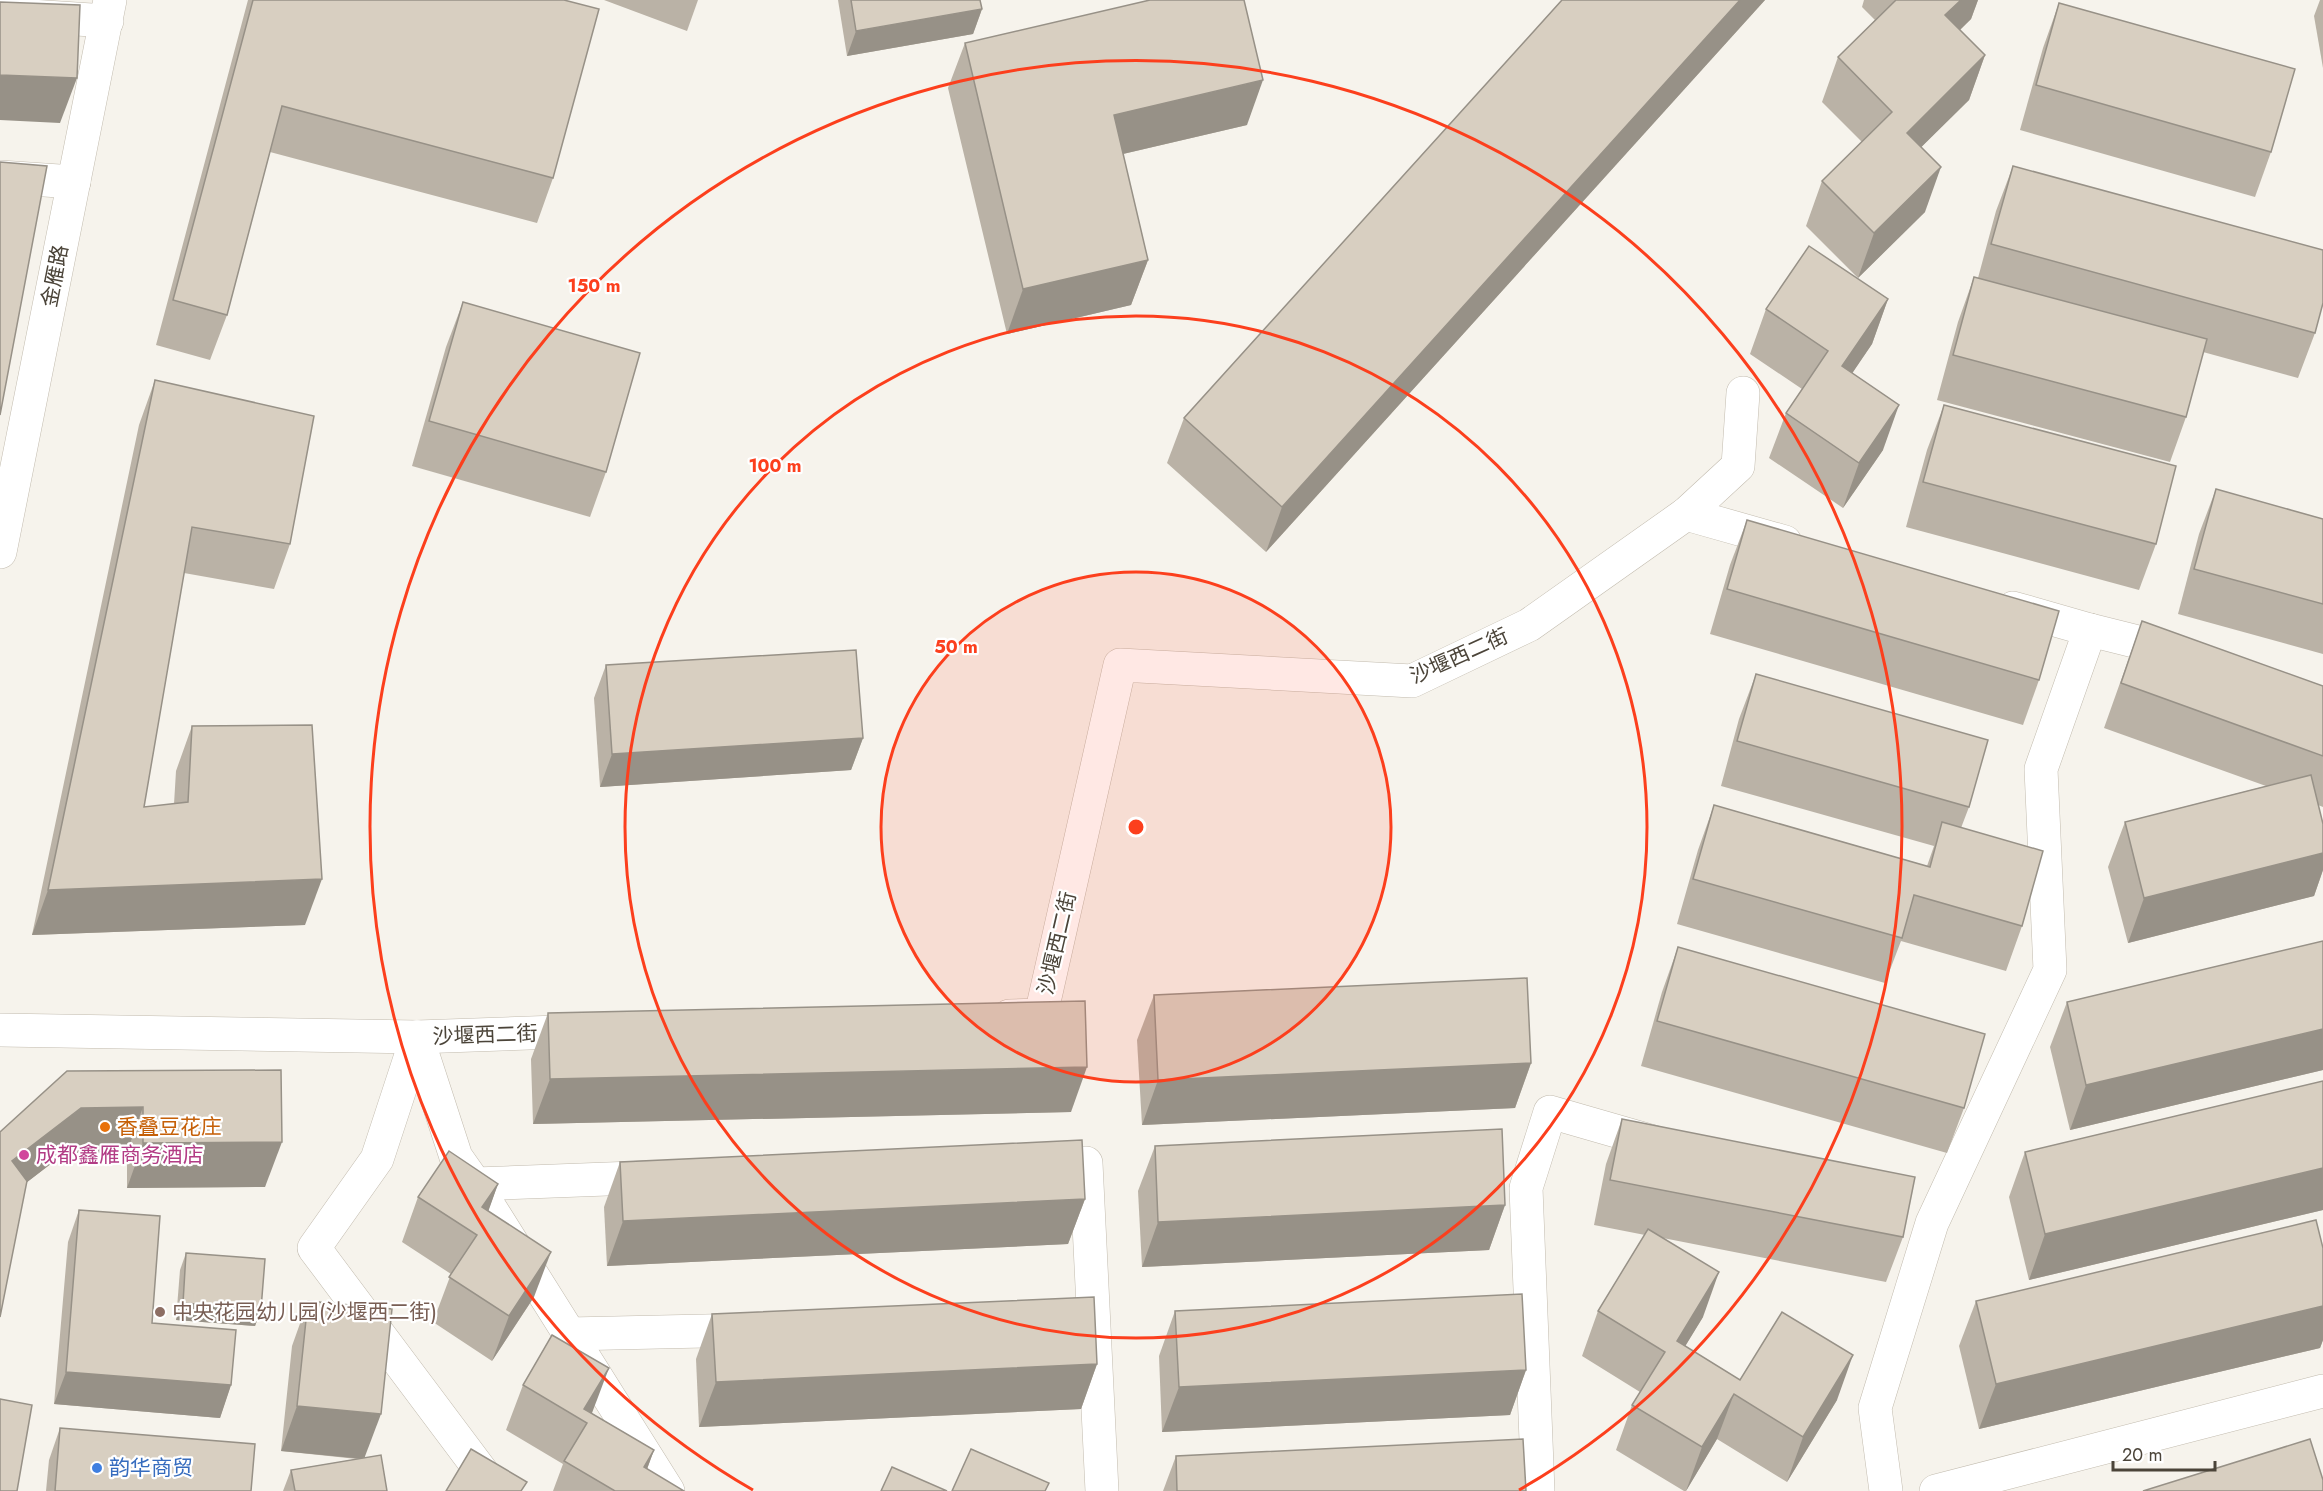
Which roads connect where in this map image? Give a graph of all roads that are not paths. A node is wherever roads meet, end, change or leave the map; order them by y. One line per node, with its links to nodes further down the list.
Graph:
1 (108, 10): 2 (street); 4 (street, 金雁路)
2 (0, 14)
3 (0, 177): 4 (street)
4 (74, 182): 8 (street, 金雁路)
5 (1743, 393): 6 (street, 沙堰西二街)
6 (1686, 514): 7 (street); 12 (street, 沙堰西二街)
7 (1809, 549)
8 (0, 552)
9 (1989, 601): 10 (street)
10 (2090, 630): 11 (street); 21 (street)
11 (2212, 660)
12 (982, 1017)
13 (0, 1030): 15 (street, 沙堰西二街)
14 (618, 1030): 15 (street, 沙堰西二街)
15 (417, 1037): 19 (street); 25 (street)
16 (1685, 1151): 28 (street)
17 (1014, 1165): 27 (street)
18 (691, 1176): 19 (street)
19 (475, 1184): 23 (street)
20 (1898, 1214): 21 (street)
21 (1932, 1223): 29 (street)
22 (784, 1329): 23 (street)
23 (570, 1334): 26 (street)
24 (2323, 1391): 30 (street)
25 (496, 1491)
26 (668, 1491)
27 (1102, 1491)
28 (1538, 1491)
29 (1886, 1491)
30 (1936, 1491)

